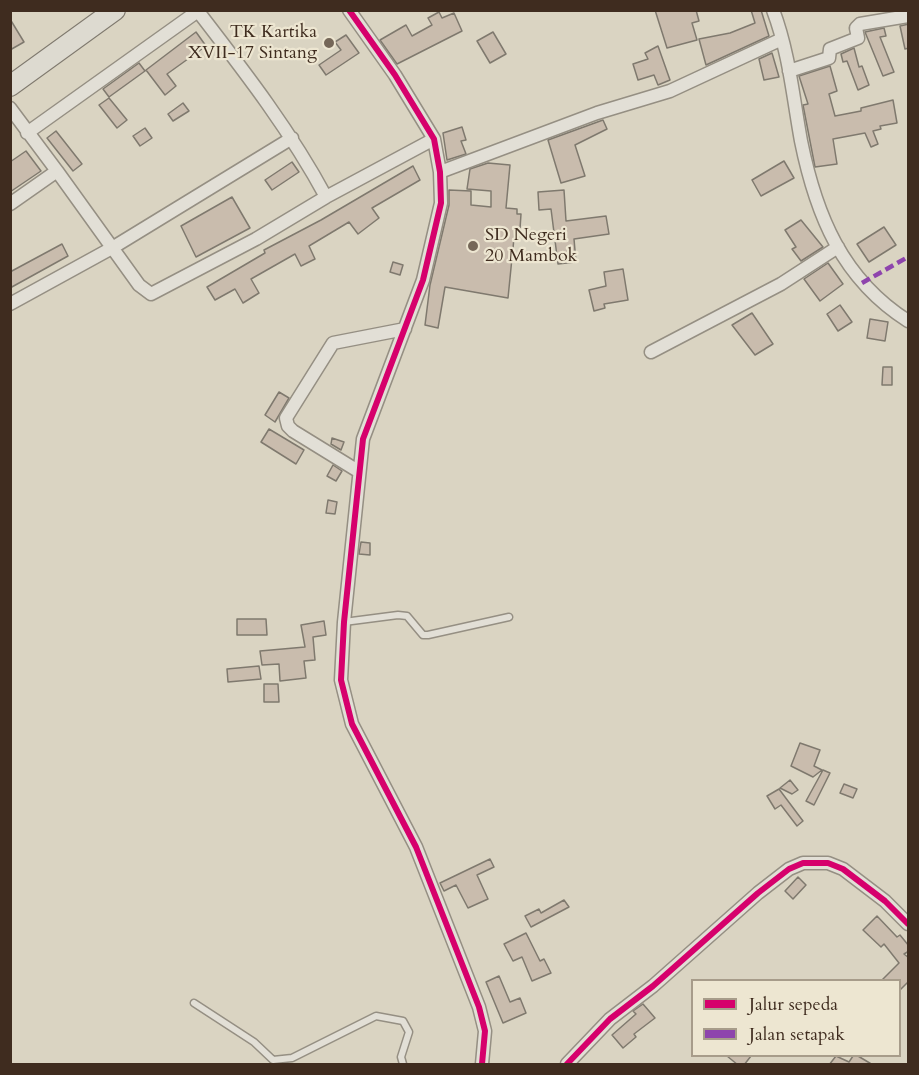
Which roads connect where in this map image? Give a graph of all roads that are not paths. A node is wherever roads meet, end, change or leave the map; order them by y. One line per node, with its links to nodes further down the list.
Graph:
1 (115, 10): 8 (highway)
2 (349, 10): 12 (street)
3 (773, 10): 6 (street)
4 (198, 11): 10 (street); 11 (street)
5 (909, 16): 7 (street)
6 (782, 39): 7 (street); 14 (street)
7 (789, 71): 17 (street)
8 (10, 86)
9 (10, 108): 10 (street)
10 (27, 132): 13 (street)
11 (292, 138): 15 (street); 18 (street)
12 (434, 139): 14 (street); 15 (street)
13 (57, 171): 16 (street); 18 (street)
14 (440, 172): 21 (street)
15 (326, 197): 18 (street)
16 (10, 204)
17 (838, 247): 20 (street); 22 (street)
18 (112, 248): 19 (street)
19 (10, 304)
20 (909, 321)
21 (405, 329): 23 (street); 23 (street)
22 (651, 352)
23 (358, 471): 25 (street)
24 (509, 617): 25 (lane)
25 (344, 622): 28 (street)
26 (909, 924): 30 (street)
27 (194, 1003): 29 (lane)
28 (482, 1064)
29 (403, 1065)
30 (567, 1065)

